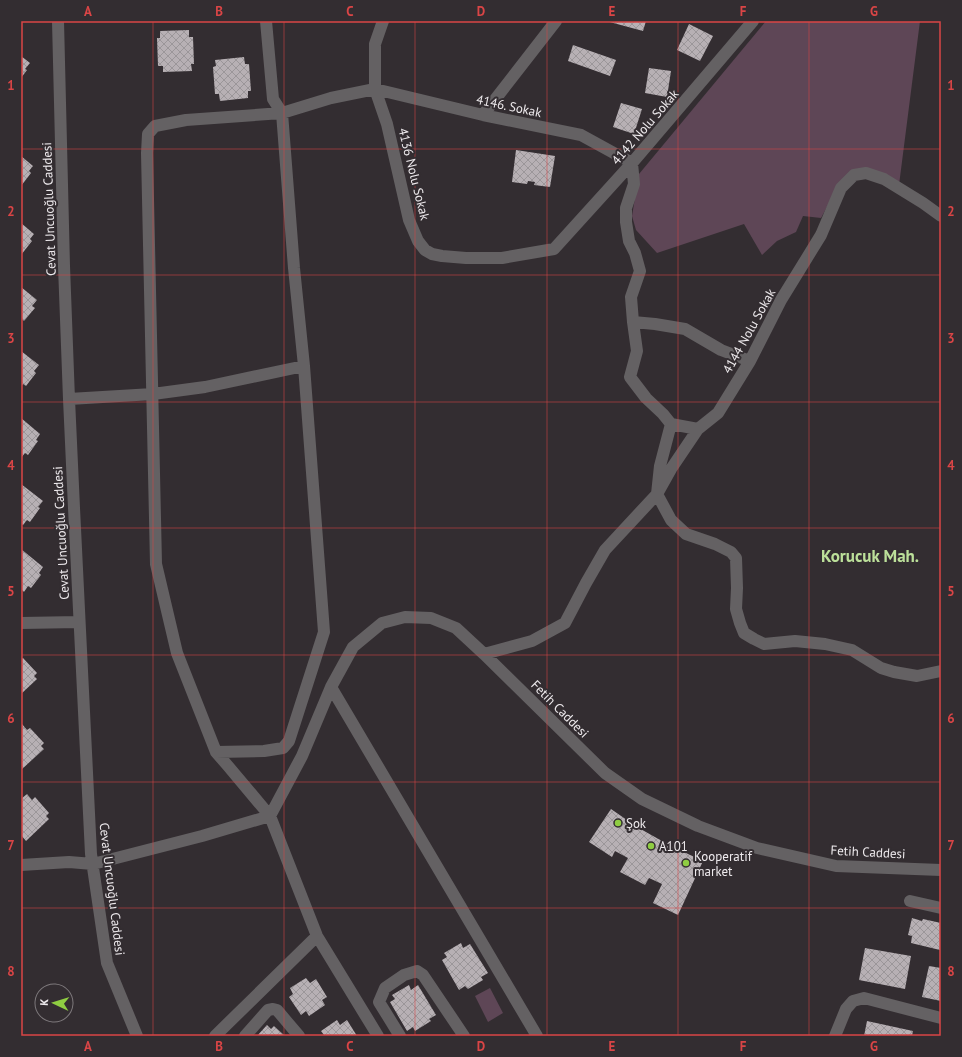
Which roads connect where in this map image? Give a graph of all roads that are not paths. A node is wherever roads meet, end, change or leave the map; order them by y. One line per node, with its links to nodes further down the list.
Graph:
1 (58, 21): 16 (street, Cevat Uncuoğlu Caddesi)
2 (266, 21): 7 (street)
3 (383, 21): 6 (street, 4136 Nolu Sokak)
4 (556, 21): 8 (street)
5 (753, 21): 9 (street, 4142 Nolu Sokak)
6 (375, 89): 7 (street); 8 (street, 4146. Sokak); 11 (street, 4136 Nolu Sokak)
7 (282, 113): 14 (street); 15 (street)
8 (483, 115): 9 (street, 4146. Sokak)
9 (632, 163): 11 (street, 4142 Nolu Sokak); 12 (street)
10 (941, 216): 13 (street, 4144 Nolu Sokak)
11 (554, 249)
12 (633, 322): 13 (street); 17 (street)
13 (750, 361): 18 (street, 4144 Nolu Sokak)
14 (304, 366): 15 (street); 25 (street)
15 (153, 394): 16 (street); 25 (street)
16 (69, 399): 20 (street, Cevat Uncuoğlu Caddesi)
17 (671, 424): 18 (street); 19 (street)
18 (698, 429): 19 (street, 4144 Nolu Sokak)
19 (657, 494): 22 (street, 4144 Nolu Sokak); 23 (street)
20 (79, 622): 21 (street); 27 (street, Cevat Uncuoğlu Caddesi)
21 (21, 624)
22 (484, 654): 24 (street, Fetih Caddesi); 29 (street, Fetih Caddesi)
23 (941, 670)
24 (331, 686): 26 (street, Fetih Caddesi); 41 (street)
25 (216, 752): 26 (street)
26 (270, 816): 27 (street); 32 (street)
27 (93, 864): 28 (street); 34 (street, Cevat Uncuoğlu Caddesi)
28 (21, 865)
29 (941, 870)
30 (910, 901): 31 (street)
31 (941, 908)
32 (318, 936): 35 (street); 38 (street)
33 (941, 1018): 42 (street)
34 (137, 1036)
35 (215, 1036)
36 (245, 1036): 37 (street)
37 (299, 1036)
38 (378, 1036)
39 (400, 1036): 40 (street)
40 (464, 1036)
41 (537, 1036)
42 (834, 1036)

